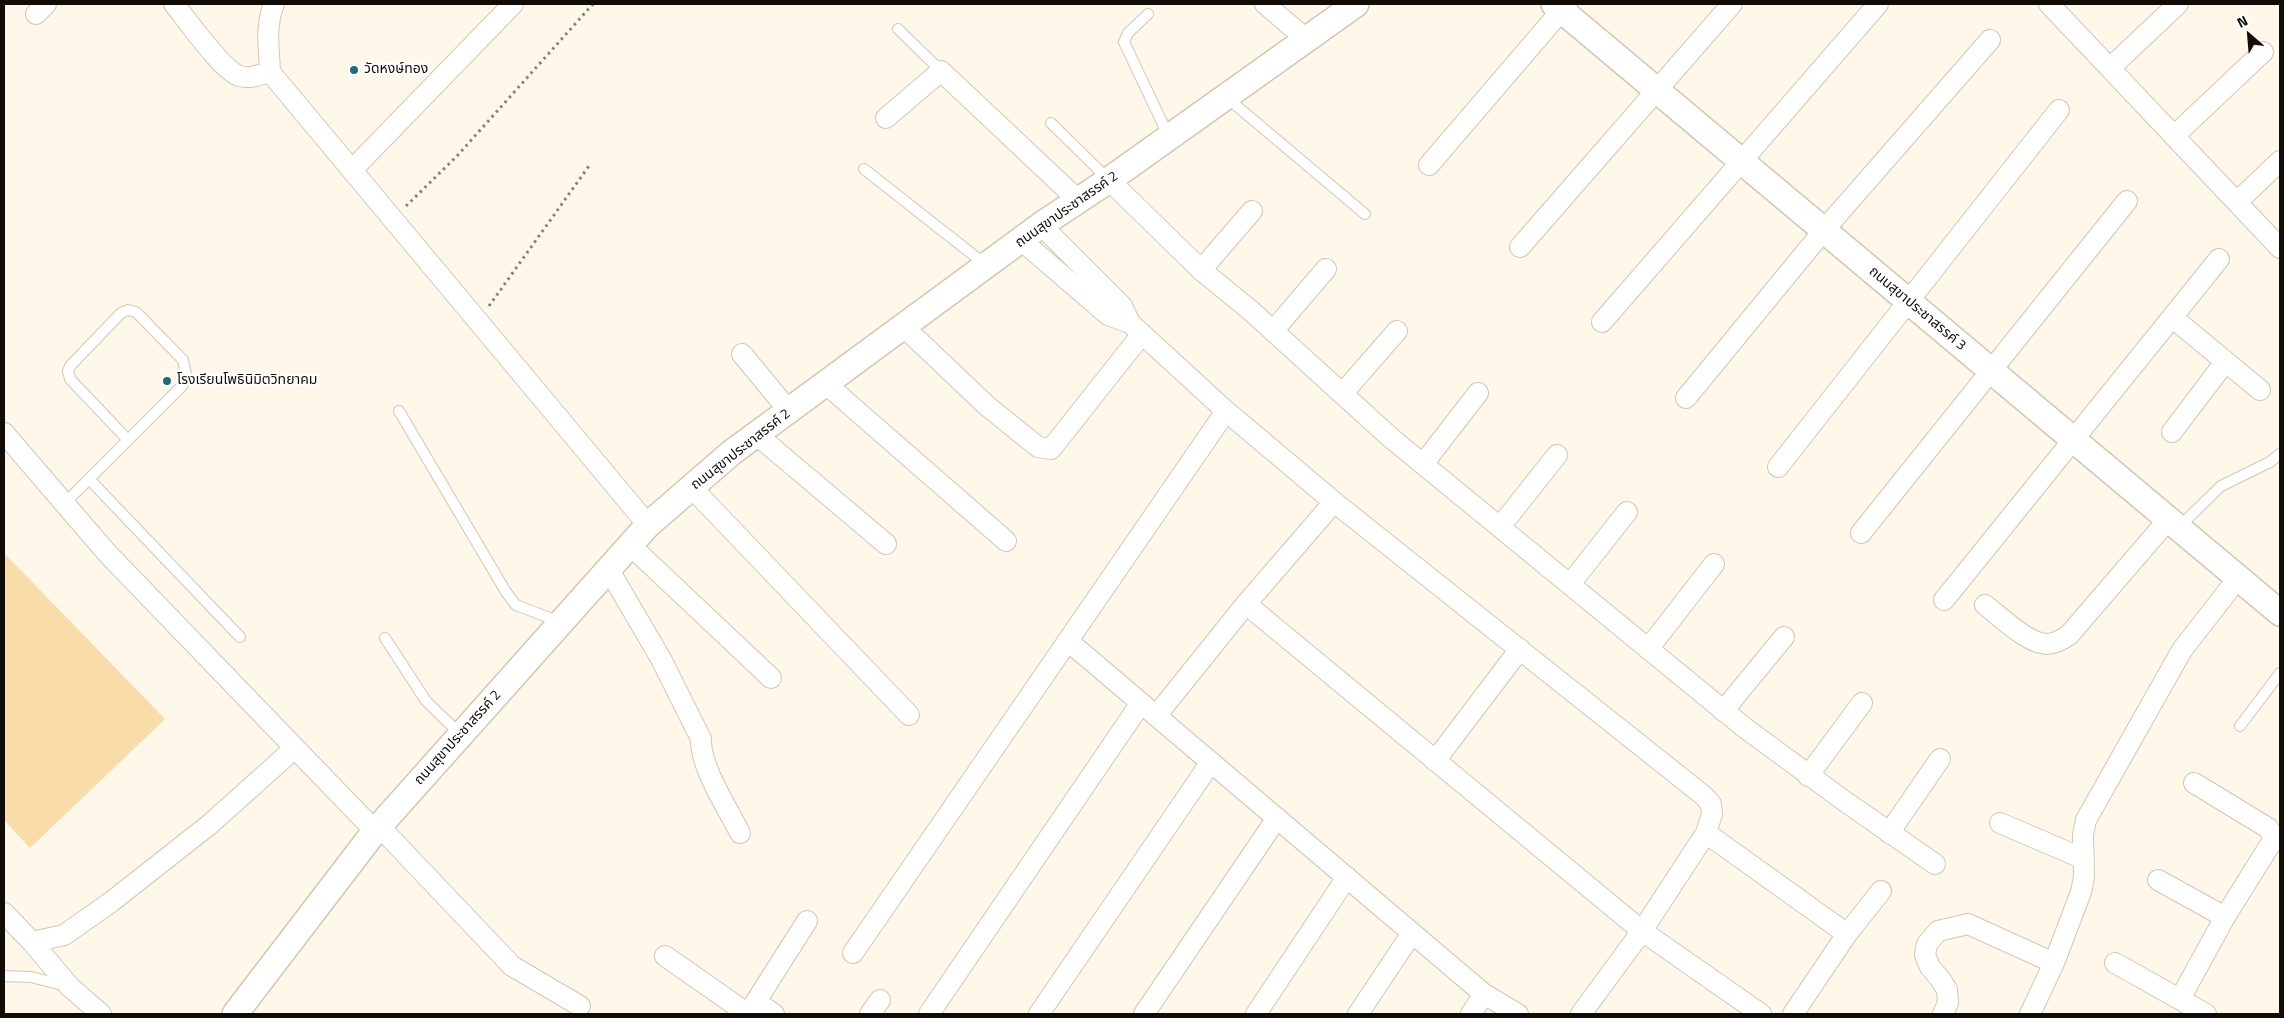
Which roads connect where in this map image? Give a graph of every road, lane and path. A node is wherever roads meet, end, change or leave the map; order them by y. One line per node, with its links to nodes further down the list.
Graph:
1 (174, 4): 19 (street)
2 (274, 4): 19 (street)
3 (513, 4): 32 (street)
4 (593, 4): 39 (path)
5 (1265, 4): 14 (street)
6 (1356, 4): 14 (street, ถนนสุขาประชาสรรค์ 2)
7 (1732, 4): 20 (street)
8 (1878, 4): 27 (street)
9 (2049, 4): 17 (street)
10 (2178, 4): 17 (street)
11 (1561, 6): 20 (street, ถนนสุขาประชาสรรค์ 3); 29 (street)
12 (1148, 14): 26 (lane)
13 (898, 29): 18 (lane)
14 (1306, 39): 21 (street, ถนนสุขาประชาสรรค์ 2)
15 (1990, 40): 41 (street)
16 (2263, 52): 25 (street)
17 (2110, 68): 25 (street)
18 (941, 71): 23 (street); 34 (street)
19 (270, 72): 32 (street)
20 (1657, 90): 27 (street, ถนนสุขาประชาสรรค์ 3); 43 (street)
21 (1226, 97): 26 (street, ถนนสุขาประชาสรรค์ 2); 38 (lane)
22 (2059, 110): 49 (street)
23 (886, 118)
24 (1051, 123): 33 (lane)
25 (2174, 136): 36 (street)
26 (1169, 137): 33 (street, ถนนสุขาประชาสรรค์ 2)
27 (1742, 160): 41 (street, ถนนสุขาประชาสรรค์ 3); 52 (street)
28 (2280, 161): 36 (street)
29 (1429, 165)
30 (589, 166): 51 (path)
31 (864, 169): 46 (lane)
32 (352, 170): 39 (street)
33 (1109, 180): 34 (street, ถนนสุขาประชาสรรค์ 2); 48 (street)
34 (1079, 201): 40 (street, ถนนสุขาประชาสรรค์ 2)
35 (2127, 201): 59 (street)
36 (2237, 202): 44 (street)
37 (1252, 211): 48 (street)
38 (1365, 214)
39 (393, 219): 51 (street)
40 (1041, 225): 42 (street, ถนนสุขาประชาสรรค์ 2); 54 (street)
41 (1824, 230): 49 (street, ถนนสุขาประชาสรรค์ 3); 64 (street)
42 (1022, 241): 46 (street, ถนนสุขาประชาสรรค์ 2); 54 (street)
43 (1520, 247)
44 (2280, 248)
45 (2219, 259): 50 (street)
46 (987, 266): 53 (street, ถนนสุขาประชาสรรค์ 2)
47 (1326, 269): 55 (street)
48 (1201, 270): 55 (street)
49 (1908, 300): 59 (street, ถนนสุขาประชาสรรค์ 3); 76 (street)
50 (2173, 318): 58 (street); 72 (street)
51 (479, 321): 83 (street)
52 (1602, 322)
53 (904, 327): 54 (street); 60 (street, ถนนสุขาประชาสรรค์ 2)
54 (1136, 328): 67 (street)
55 (1273, 331): 63 (street)
56 (1397, 331): 63 (street)
57 (742, 354): 66 (street)
58 (2225, 362): 61 (street); 68 (street)
59 (1991, 371): 72 (street, ถนนสุขาประชาสรรค์ 3); 85 (street)
60 (826, 384): 66 (street, ถนนสุขาประชาสรรค์ 2); 86 (street)
61 (2260, 390)
62 (1478, 393): 75 (street)
63 (1342, 394): 75 (street)
64 (1686, 398)
65 (399, 411): 97 (lane)
66 (789, 411): 70 (street, ถนนสุขาประชาสรรค์ 2)
67 (1226, 412): 79 (street); 101 (street)
68 (2172, 432)
69 (4, 433): 80 (street)
70 (757, 435): 78 (street, ถนนสุขาประชาสรรค์ 2); 87 (street)
71 (128, 440): 71 (lane); 77 (lane)
72 (2073, 440): 82 (street, ถนนสุขาประชาสรรค์ 3); 93 (street)
73 (2280, 454): 82 (lane)
74 (1557, 455): 84 (street)
75 (1423, 464): 84 (street)
76 (1778, 467)
77 (88, 479): 80 (lane); 98 (lane)
78 (692, 488): 83 (street, ถนนสุขาประชาสรรค์ 2); 109 (street)
79 (1334, 502): 94 (street); 102 (street)
80 (65, 503): 112 (street)
81 (1627, 512): 92 (street)
82 (2173, 524): 91 (street, ถนนสุขาประชาสรรค์ 3); 95 (street)
83 (648, 525): 88 (street, ถนนสุขาประชาสรรค์ 2)
84 (1500, 527): 92 (street)
85 (1861, 533)
86 (1006, 541)
87 (886, 544)
88 (630, 545): 90 (street, ถนนสุขาประชาสรรค์ 2); 105 (street)
89 (1714, 564): 103 (street)
90 (608, 570): 97 (street, ถนนสุขาประชาสรรค์ 2); 121 (street)
91 (2238, 578): 96 (street, ถนนสุขาประชาสรรค์ 3); 124 (street)
92 (1570, 584): 103 (street)
93 (1944, 600)
94 (1246, 604): 107 (street); 114 (street)
95 (1985, 605)
96 (2280, 614)
97 (562, 622): 111 (street, ถนนสุขาประชาสรรค์ 2)
98 (240, 637)
99 (1784, 637): 108 (street)
100 (385, 638): 111 (lane)
101 (1068, 641): 107 (street); 136 (street)
102 (1520, 649): 114 (street); 123 (street)
103 (1648, 649): 108 (street)
104 (2280, 673): 110 (lane)
105 (771, 678)
106 (1862, 702): 116 (street)
107 (1148, 709): 115 (street); 149 (street)
108 (1724, 710): 116 (street)
109 (909, 715)
110 (2240, 726)
111 (461, 735): 120 (street, ถนนสุขาประชาสรรค์ 2)
112 (295, 748): 120 (street); 135 (street)
113 (1940, 759): 122 (street)
114 (1436, 761): 132 (street)
115 (1211, 762): 118 (street); 150 (street)
116 (1808, 776): 122 (street)
117 (2194, 783): 130 (street)
118 (1277, 818): 126 (street); 151 (street)
119 (2000, 822): 124 (street)
120 (377, 829): 144 (street); 147 (street, ถนนสุขาประชาสรรค์ 2)
121 (740, 833)
122 (1889, 833): 125 (street)
123 (1706, 834): 132 (street); 134 (street)
124 (2084, 859): 138 (street)
125 (1935, 864)
126 (1347, 877): 133 (street); 152 (street)
127 (2158, 880): 130 (street)
128 (1881, 891): 134 (street)
129 (4, 913): 135 (street)
130 (2225, 917): 143 (street)
131 (807, 922): 145 (street)
132 (1642, 931): 156 (street); 157 (street)
133 (1412, 933): 142 (street); 153 (street)
134 (1848, 934): 158 (street)
135 (32, 942): 141 (street)
136 (853, 953)
137 (665, 956): 145 (street)
138 (2054, 963): 159 (street); 160 (street)
139 (2115, 963): 143 (street)
140 (4, 976): 141 (lane)
141 (70, 987): 146 (street)
142 (1484, 994): 154 (street); 155 (street)
143 (2180, 999): 161 (street)
144 (580, 1006)
145 (751, 1010): 148 (street)
146 (101, 1014)
147 (235, 1014)
148 (774, 1014)
149 (929, 1014)
150 (1039, 1014)
151 (1144, 1014)
152 (1256, 1014)
153 (1358, 1014)
154 (1471, 1014)
155 (1518, 1014)
156 (1581, 1014)
157 (1761, 1014)
158 (1793, 1014)
159 (1943, 1014)
160 (2030, 1014)
161 (2206, 1014)

